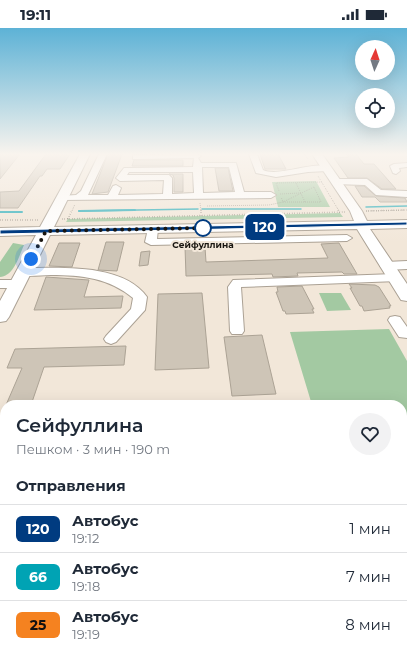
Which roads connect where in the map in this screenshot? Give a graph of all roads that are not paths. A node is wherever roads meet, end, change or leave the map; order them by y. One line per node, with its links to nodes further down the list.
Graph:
1 (70, 183): 14 (main road)
2 (89, 183): 15 (street)
3 (118, 183): 16 (street)
4 (168, 183): 13 (street)
5 (198, 183): 12 (street)
6 (237, 183): 11 (street)
7 (337, 183): 18 (main road)
8 (368, 183): 10 (street)
9 (275, 194): 11 (street)
10 (407, 194)
11 (240, 195): 12 (street)
12 (199, 196): 13 (street)
13 (167, 197): 16 (street)
14 (63, 198): 15 (street); 21 (main road)
15 (78, 198): 16 (street)
16 (112, 198)
17 (407, 216): 18 (main road)
18 (364, 217): 20 (main road); 21 (main road); 22 (main road); 26 (main road)
19 (0, 223): 21 (main road)
20 (407, 224)
21 (48, 227): 22 (main road); 23 (main road); 27 (main road)
22 (153, 229): 24 (street)
23 (0, 232)
24 (347, 238)
25 (407, 265): 26 (street)
26 (390, 272): 29 (main road); 32 (street)
27 (20, 278): 28 (street); 30 (main road); 34 (street)
28 (0, 284)
29 (407, 296)
30 (0, 317)
31 (395, 320): 33 (street)
32 (237, 331)
33 (406, 335)
34 (111, 339)

